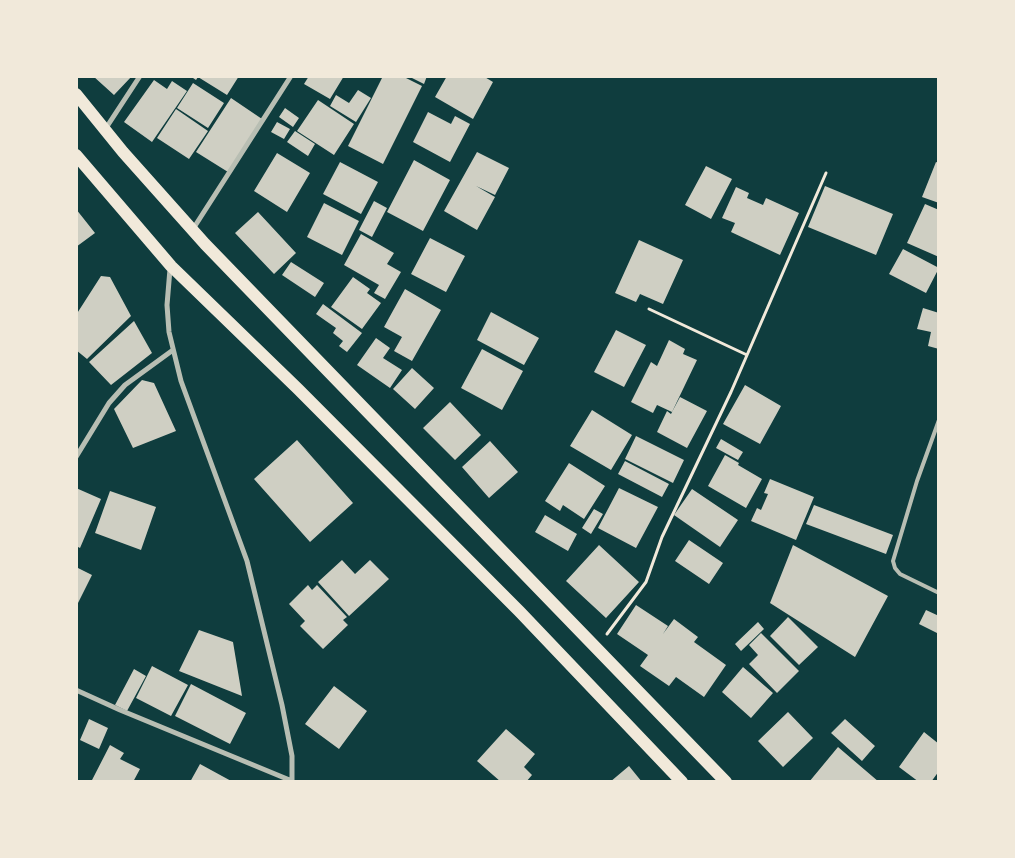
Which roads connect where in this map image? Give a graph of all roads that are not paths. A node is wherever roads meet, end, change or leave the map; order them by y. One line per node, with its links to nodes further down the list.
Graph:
1 (140, 76): 4 (street)
2 (291, 76): 6 (street)
3 (76, 94): 4 (main road)
4 (104, 129): 6 (main road)
5 (76, 155): 7 (main road)
6 (192, 230): 15 (main road)
7 (171, 266): 8 (street); 14 (main road)
8 (173, 350): 10 (street); 13 (street)
9 (939, 420): 11 (lane)
10 (76, 458)
11 (939, 593)
12 (76, 690): 13 (street)
13 (292, 782)
14 (682, 782)
15 (726, 782)

